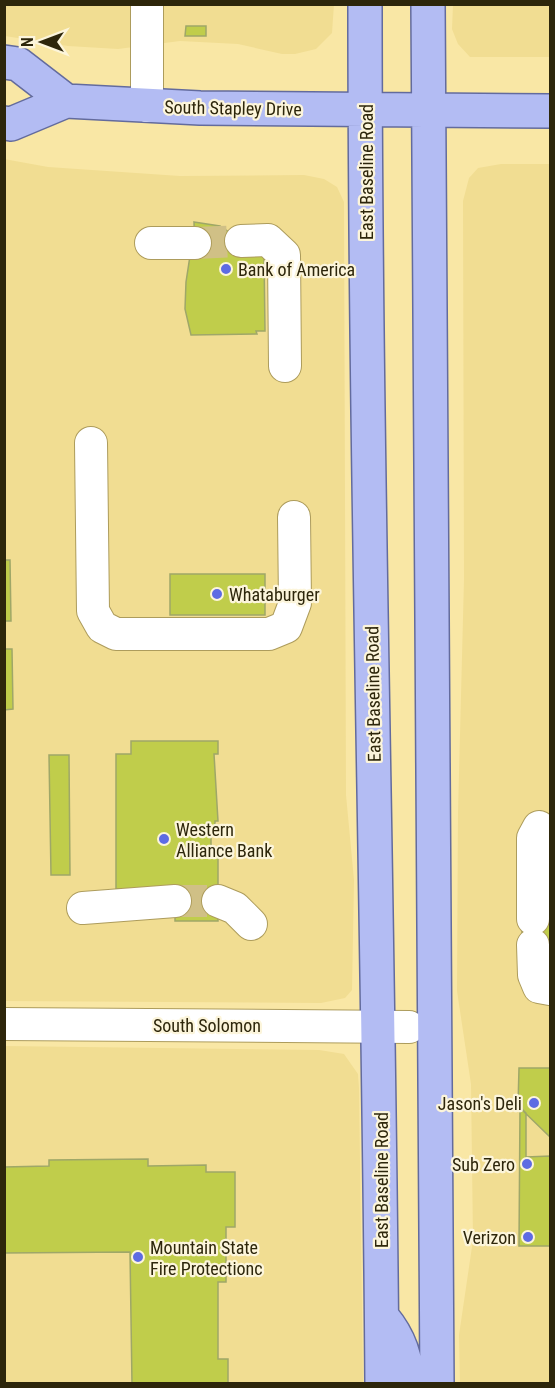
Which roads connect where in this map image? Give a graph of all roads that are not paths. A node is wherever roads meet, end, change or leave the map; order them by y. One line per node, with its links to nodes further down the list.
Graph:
1 (147, 4): 6 (street)
2 (365, 4): 7 (main road, East Baseline Road)
3 (428, 4): 8 (main road)
4 (4, 62): 5 (main road)
5 (66, 101): 6 (main road, South Stapley Drive); 10 (main road, South Stapley Drive)
6 (147, 106): 7 (main road, South Stapley Drive)
7 (366, 111): 8 (main road, South Stapley Drive); 26 (main road, East Baseline Road)
8 (415, 111): 9 (main road, South Stapley Drive); 30 (main road)
9 (550, 111)
10 (4, 123)
11 (241, 241): 14 (street)
12 (152, 243): 13 (street)
13 (195, 243)
14 (285, 366)
15 (91, 443): 16 (street)
16 (294, 517)
17 (542, 827): 22 (street)
18 (218, 901): 21 (street)
19 (175, 902): 20 (street)
20 (83, 908)
21 (250, 924)
22 (539, 932): 23 (street); 24 (street)
23 (550, 984)
24 (550, 989)
25 (4, 1024): 26 (street, South Solomon)
26 (395, 1026): 27 (main road, East Baseline Road)
27 (381, 1316): 28 (main road, East Baseline Road); 29 (main road)
28 (382, 1383)
29 (407, 1383)
30 (437, 1383)

